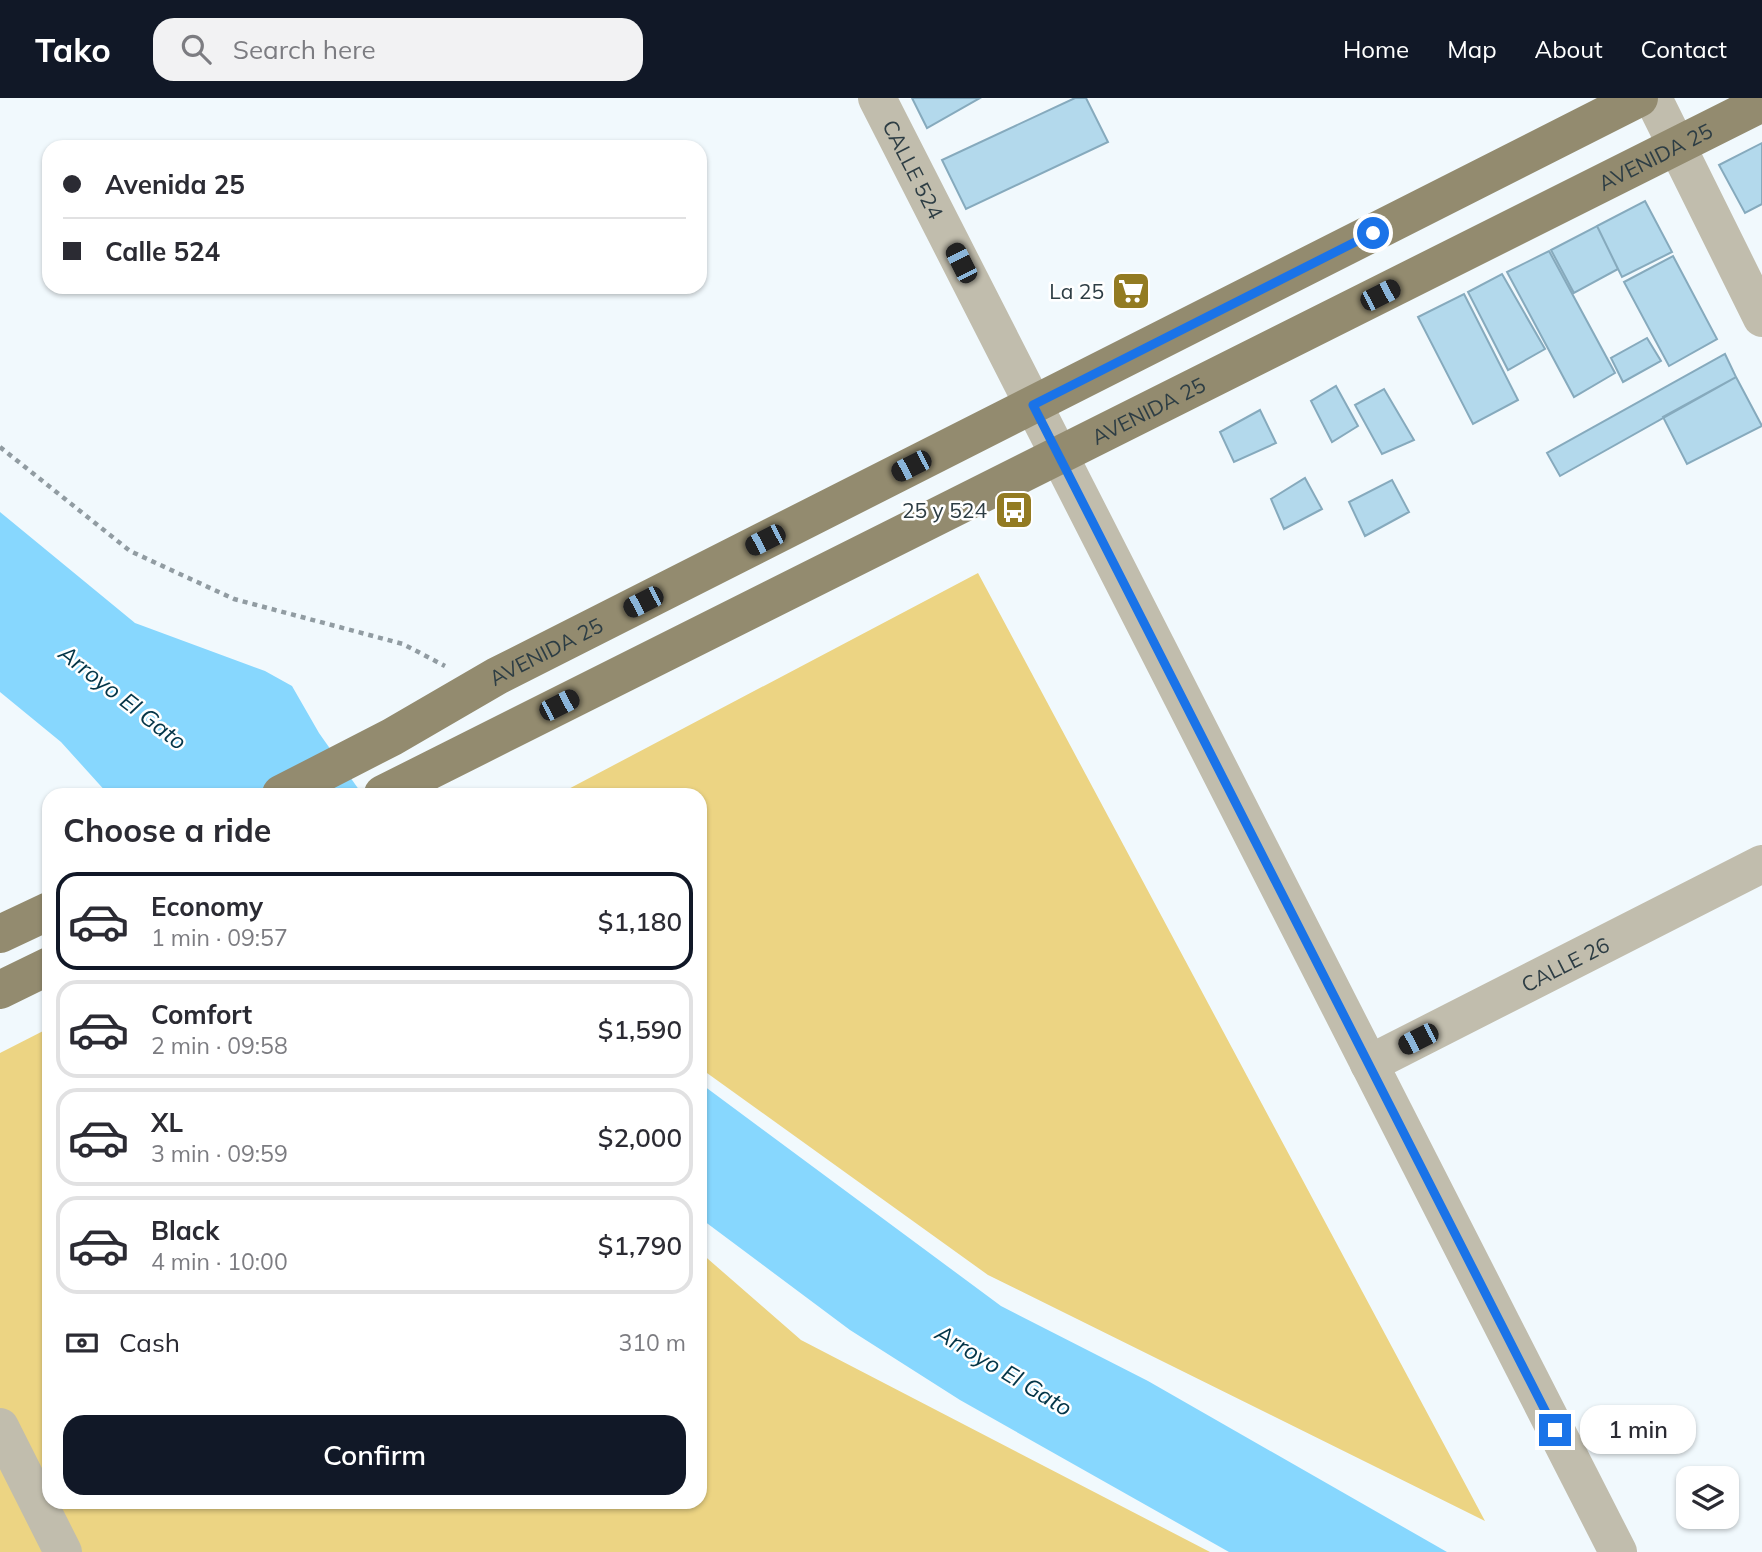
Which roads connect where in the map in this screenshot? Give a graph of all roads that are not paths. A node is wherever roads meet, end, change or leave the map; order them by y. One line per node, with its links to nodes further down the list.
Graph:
1 (877, 98): 7 (street, CALLE 524)
2 (1639, 98): 7 (main road, AVENIDA 25)
3 (1653, 98): 5 (street)
4 (1762, 103): 5 (main road, AVENIDA 25)
5 (1677, 147): 6 (street); 8 (main road, AVENIDA 25)
6 (1762, 318)
7 (1033, 405): 8 (street, CALLE 524); 10 (main road, AVENIDA 25)
8 (1058, 454): 9 (main road, AVENIDA 25); 16 (street, CALLE 524)
9 (397, 787)
10 (293, 788)
11 (1762, 864): 16 (street, CALLE 26)
12 (42, 914): 13 (main road)
13 (0, 934)
14 (42, 969): 15 (main road)
15 (0, 990)
16 (1369, 1064): 19 (street, CALLE 524)
17 (0, 1427): 18 (street)
18 (63, 1552)
19 (1618, 1552)

